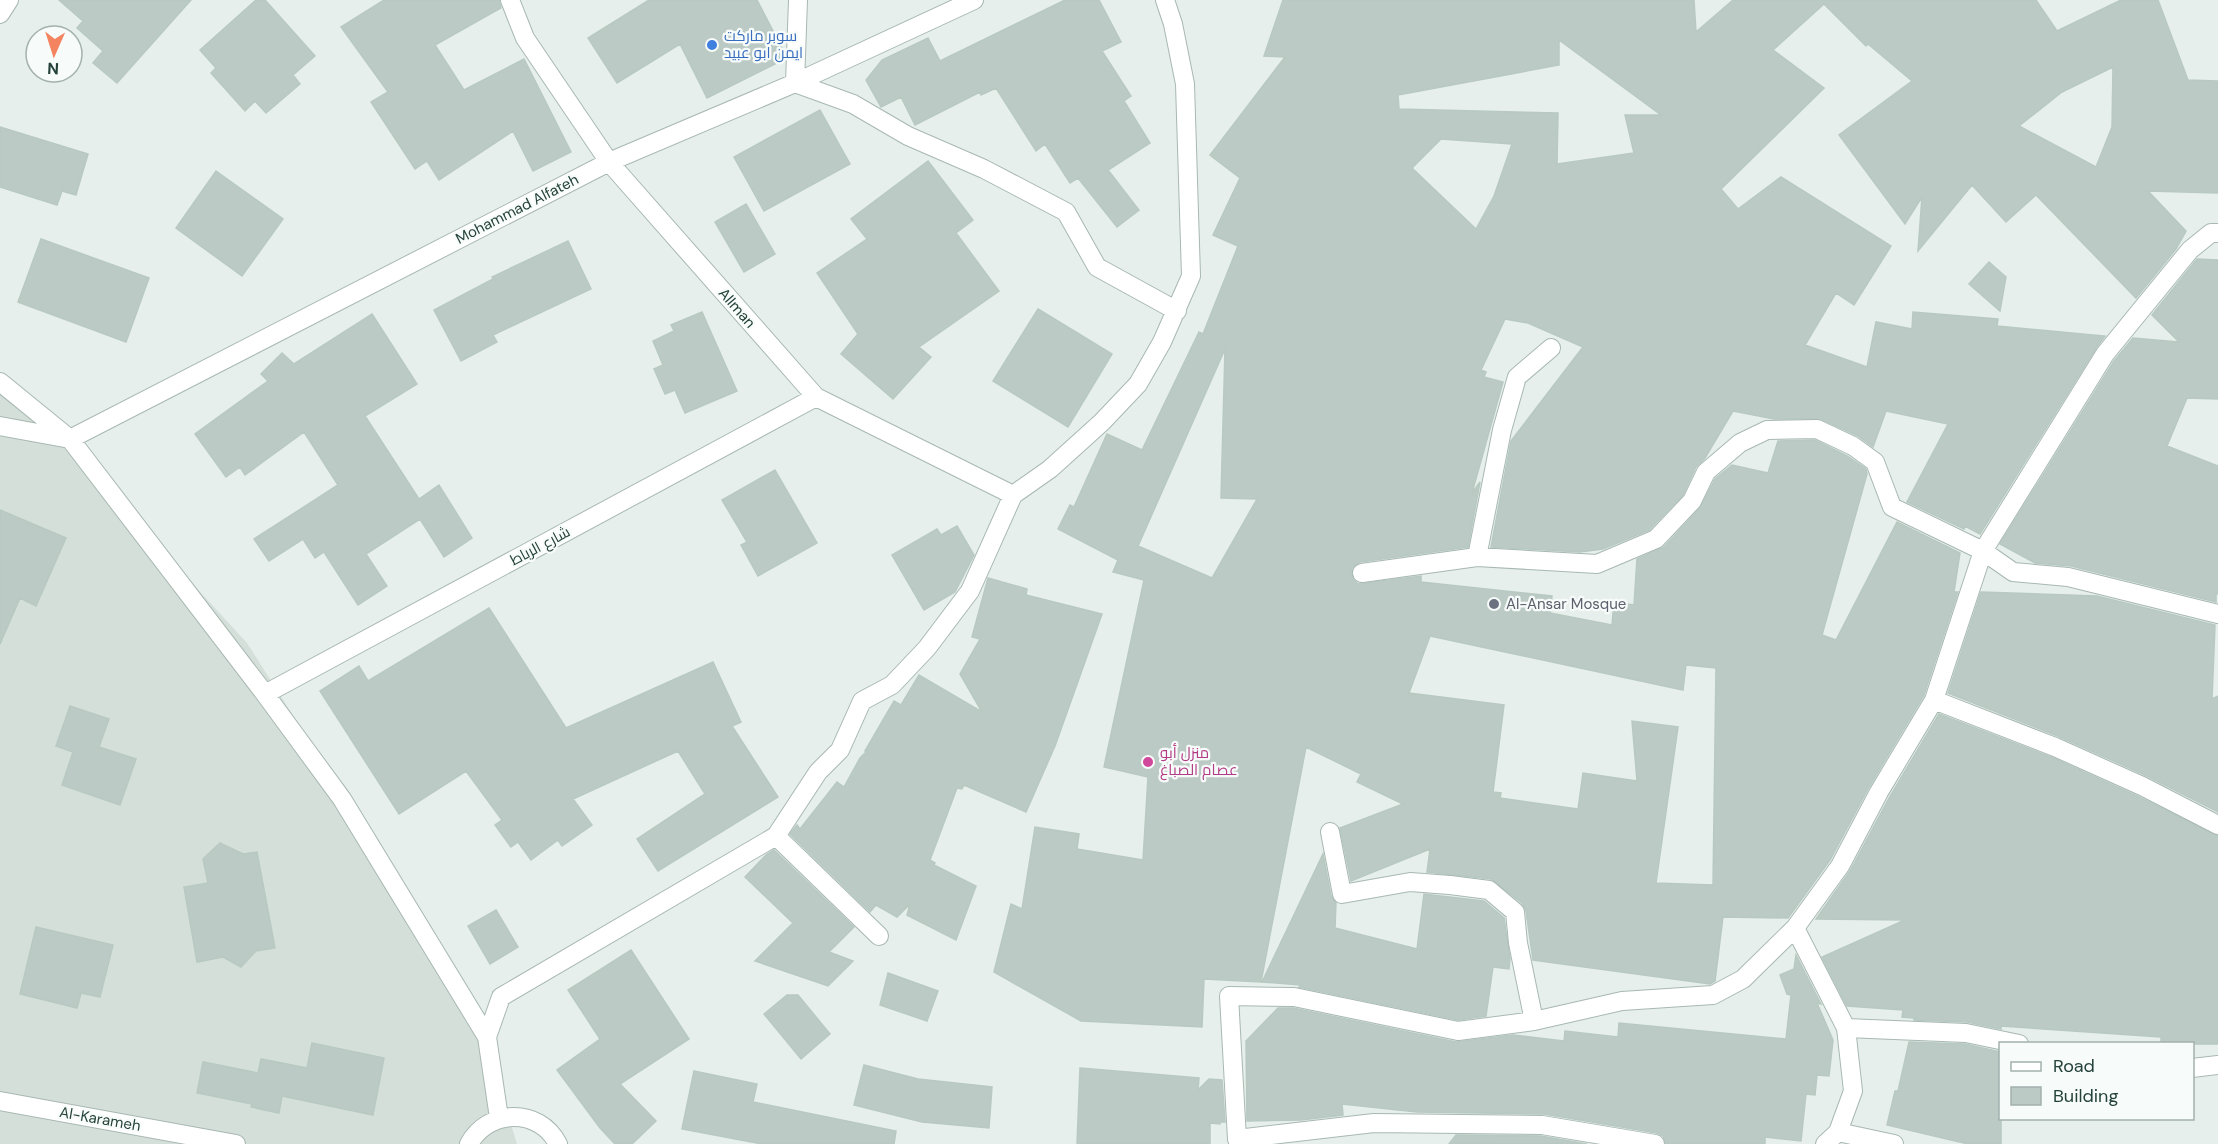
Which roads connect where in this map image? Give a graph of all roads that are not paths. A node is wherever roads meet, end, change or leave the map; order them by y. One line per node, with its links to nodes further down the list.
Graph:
1 (9, 0): 6 (street)
2 (510, 0): 8 (street, AlIman)
3 (798, 0): 7 (street)
4 (974, 0): 7 (street, Mohammad Alfateh)
5 (1165, 0): 10 (street)
6 (0, 14)
7 (795, 83): 8 (street, Mohammad Alfateh); 10 (street)
8 (609, 162): 13 (street, AlIman); 15 (street, Mohammad Alfateh)
9 (2218, 232): 17 (street)
10 (1177, 311): 16 (street)
11 (1551, 348): 18 (street)
12 (0, 382): 15 (street)
13 (816, 397): 16 (street, AlIman); 21 (street, شارع الرباط)
14 (0, 426): 15 (street)
15 (70, 439): 21 (street)
16 (1013, 495): 25 (street)
17 (1983, 551): 18 (street); 20 (street); 22 (street)
18 (1477, 557): 19 (street)
19 (1362, 573)
20 (2218, 614)
21 (265, 694): 30 (street)
22 (1934, 700): 23 (street); 26 (street)
23 (2218, 825)
24 (1330, 832): 28 (street)
25 (776, 836): 27 (street); 30 (street)
26 (1795, 928): 28 (street); 29 (street)
27 (879, 936)
28 (1534, 1021): 37 (street)
29 (1846, 1028): 31 (street); 36 (street)
30 (487, 1037): 35 (street)
31 (2009, 1042)
32 (2218, 1065): 33 (street)
33 (2194, 1068)
34 (0, 1101): 38 (street, Al-Karameh)
35 (499, 1118): 39 (street); 40 (street)
36 (1831, 1138): 42 (street)
37 (1238, 1142): 41 (street)
38 (236, 1144)
39 (469, 1144)
40 (558, 1144)
41 (1655, 1144)
42 (1894, 1144)

